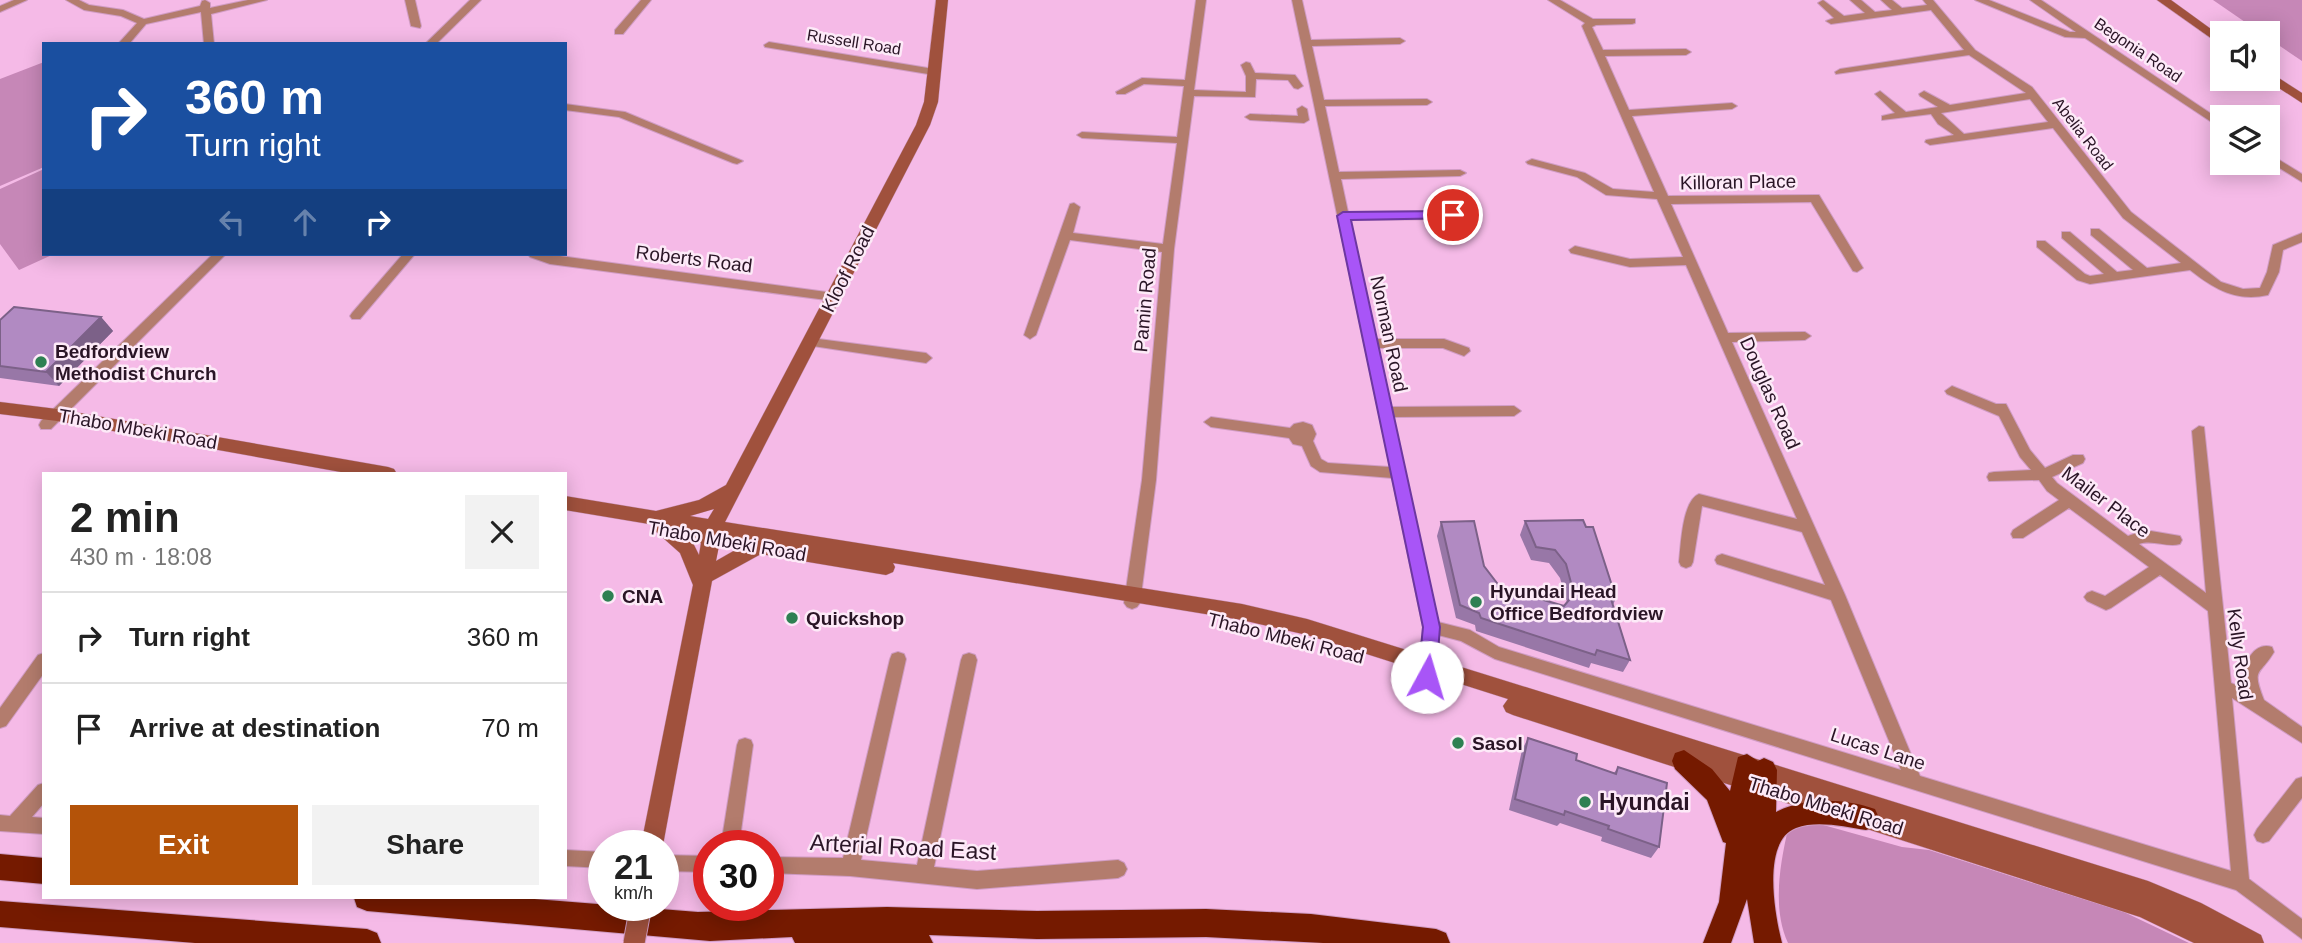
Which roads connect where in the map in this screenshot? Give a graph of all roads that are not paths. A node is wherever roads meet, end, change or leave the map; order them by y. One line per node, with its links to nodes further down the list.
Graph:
1 (22, 0): 20 (street)
2 (71, 0): 24 (street)
3 (262, 0): 19 (street)
4 (410, 0): 26 (street)
5 (476, 0): 34 (street)
6 (646, 0): 27 (street)
7 (942, 0): 41 (main road, Kloof Road)
8 (1201, 0): 45 (street, Pamin Road)
9 (1297, 0): 35 (street, Norman Road)
10 (1553, 0): 25 (street)
11 (1855, 0): 22 (street)
12 (1886, 0): 21 (street)
13 (1912, 0): 18 (street, Abelia Road)
14 (1980, 0): 29 (street)
15 (2035, 0): 30 (street, Begonia Road)
16 (2163, 0): 28 (main road)
17 (1823, 3): 22 (street)
18 (1928, 5): 21 (street); 38 (street, Abelia Road)
19 (205, 7): 24 (street); 33 (street)
20 (0, 9)
21 (1900, 12): 22 (street)
22 (1873, 15)
23 (1632, 21): 25 (street)
24 (143, 22): 32 (street)
25 (1591, 22): 40 (street, Douglas Road)
26 (416, 26)
27 (619, 32)
28 (2210, 33)
29 (2069, 35): 30 (street); 39 (street)
30 (2087, 35): 39 (street, Begonia Road)
31 (1400, 41): 35 (street)
32 (125, 42)
33 (208, 42)
34 (432, 42)
35 (1306, 43): 53 (street, Norman Road)
36 (769, 45): 41 (street, Russell Road)
37 (1686, 52): 40 (street)
38 (1971, 52): 42 (street); 50 (street, Abelia Road)
39 (2112, 52): 61 (street, Begonia Road)
40 (1599, 53): 58 (street, Douglas Road)
41 (934, 72): 93 (main road, Kloof Road)
42 (1840, 72)
43 (2280, 83): 51 (main road)
44 (1298, 86): 49 (street)
45 (1188, 88): 46 (street); 49 (street); 66 (street, Pamin Road)
46 (1121, 92)
47 (1880, 94): 59 (street)
48 (1924, 94): 56 (street)
49 (1251, 95): 62 (street)
50 (2033, 95): 56 (street); 63 (street, Abelia Road)
51 (2302, 99)
52 (1427, 102): 53 (street)
53 (1319, 103): 72 (street, Norman Road)
54 (1732, 106): 58 (street)
55 (567, 107): 68 (street)
56 (1948, 108): 57 (street)
57 (1933, 110): 59 (street); 64 (street)
58 (1625, 113): 74 (street, Douglas Road)
59 (1903, 115): 60 (street)
60 (1886, 117)
61 (2210, 118)
62 (1304, 120)
63 (2056, 124): 67 (street); 89 (street, Abelia Road)
64 (1959, 134)
65 (1082, 135): 66 (street)
66 (1181, 140): 83 (street, Pamin Road)
67 (1930, 142)
68 (737, 161)
69 (1532, 162): 74 (street)
70 (2280, 164): 73 (street)
71 (1460, 173): 72 (street)
72 (1334, 176): 77 (street, Norman Road)
73 (2302, 179)
74 (1663, 198): 88 (street, Douglas Road); 90 (street, Killoran Place)
75 (1074, 207): 79 (street)
76 (1453, 215): 77 (street)
77 (1343, 216): 99 (street, Norman Road)
78 (2095, 232): 91 (street)
79 (1066, 236): 83 (street); 95 (street)
80 (2066, 236): 92 (street)
81 (2302, 237): 89 (street, Abelia Road)
82 (2041, 244): 92 (street)
83 (1168, 249): 134 (street, Pamin Road)
84 (1575, 250): 88 (street)
85 (218, 256): 107 (street)
86 (407, 256): 94 (street)
87 (539, 256): 93 (street, Roberts Road)
88 (1691, 261): 97 (street, Douglas Road)
89 (2191, 267): 91 (street)
90 (1857, 268)
91 (2144, 273): 92 (street)
92 (2115, 277)
93 (834, 297): 98 (main road, Kloof Road)
94 (356, 316)
95 (1030, 335)
96 (1805, 336): 97 (street)
97 (1724, 338): 122 (street, Douglas Road)
98 (811, 342): 101 (street); 117 (main road, Kloof Road)
99 (1370, 344): 100 (street); 105 (street, Norman Road)
100 (1464, 351)
101 (926, 358)
102 (1952, 391): 115 (street, Mailer Place)
103 (0, 408): 107 (main road, Thabo Mbeki Road)
104 (1514, 411): 105 (street)
105 (1384, 412): 114 (street, Norman Road)
106 (0, 419): 107 (main road, Thabo Mbeki Road)
107 (51, 420): 110 (main road, Thabo Mbeki Road); 110 (main road, Thabo Mbeki Road)
108 (1212, 422): 114 (street)
109 (2199, 431): 136 (street, Kelly Road)
110 (271, 458): 112 (main road); 113 (main road)
111 (2078, 459): 115 (street)
112 (316, 472)
113 (373, 472)
114 (1397, 474): 137 (street, Norman Road)
115 (2041, 475): 116 (street); 118 (street, Mailer Place)
116 (1994, 477)
117 (733, 490): 121 (main road); 123 (main road, Kloof Road); 125 (main road)
118 (2068, 501): 124 (street); 127 (street, Mailer Place)
119 (567, 503): 121 (main road, Thabo Mbeki Road)
120 (567, 514): 121 (main road, Thabo Mbeki Road)
121 (656, 524): 123 (main road, Thabo Mbeki Road); 131 (main road)
122 (1808, 528): 129 (street); 132 (street, Douglas Road)
123 (712, 531): 125 (main road, Thabo Mbeki Road); 131 (main road, Kloof Road)
124 (2018, 534)
125 (758, 539): 131 (main road); 134 (main road, Thabo Mbeki Road)
126 (2175, 541): 127 (street)
127 (2126, 542): 130 (street, Mailer Place)
128 (1722, 560): 132 (street)
129 (1686, 562)
130 (2160, 567): 133 (street); 136 (street, Mailer Place)
131 (701, 581): 156 (main road, Kloof Road)
132 (1837, 595): 150 (street, Douglas Road)
133 (2092, 597)
134 (1133, 599): 135 (main road, Thabo Mbeki Road)
135 (1161, 603): 142 (main road, Thabo Mbeki Road); 142 (main road, Thabo Mbeki Road)
136 (2212, 606): 143 (street, Kelly Road)
137 (1431, 627): 142 (street, Norman Road); 150 (street, Lucas Lane)
138 (2266, 652): 144 (street)
139 (898, 659): 164 (street)
140 (969, 660): 167 (street)
141 (42, 663): 145 (street)
142 (1428, 671): 148 (main road, Thabo Mbeki Road); 149 (main road, Thabo Mbeki Road)
143 (2225, 688): 144 (street); 169 (street, Kelly Road)
144 (2258, 705): 146 (street)
145 (0, 721)
146 (2302, 736)
147 (745, 745): 157 (street)
148 (1684, 761): 149 (main road, Thabo Mbeki Road); 161 (highway)
149 (1755, 776): 153 (main road, Thabo Mbeki Road); 161 (highway); 168 (highway); 182 (main road, Thabo Mbeki Road)
150 (1914, 782): 169 (street, Lucas Lane)
151 (2302, 785): 158 (street)
152 (42, 793): 154 (street)
153 (1866, 818): 168 (highway); 181 (main road, Thabo Mbeki Road)
154 (7, 823): 155 (street)
155 (42, 827)
156 (655, 830)
157 (732, 830)
158 (2263, 835)
159 (567, 858): 160 (street)
160 (588, 859)
161 (1736, 859): 179 (highway)
162 (784, 865): 164 (street, Arterial Road East)
163 (0, 867): 166 (highway)
164 (850, 867): 167 (street, Arterial Road East)
165 (1118, 869): 167 (street, Arterial Road East)
166 (42, 870)
167 (924, 872)
168 (1761, 872): 180 (highway)
169 (2241, 883): 174 (street, Lucas Lane)
170 (379, 899): 173 (highway)
171 (0, 914): 175 (highway)
172 (638, 921): 176 (main road, bridge)
173 (698, 926): 177 (highway); 178 (highway)
174 (2302, 930)
175 (367, 943)
176 (634, 943)
177 (919, 943)
178 (1437, 943)
179 (1717, 943)
180 (1768, 943)
181 (2219, 943)
182 (2253, 943)

